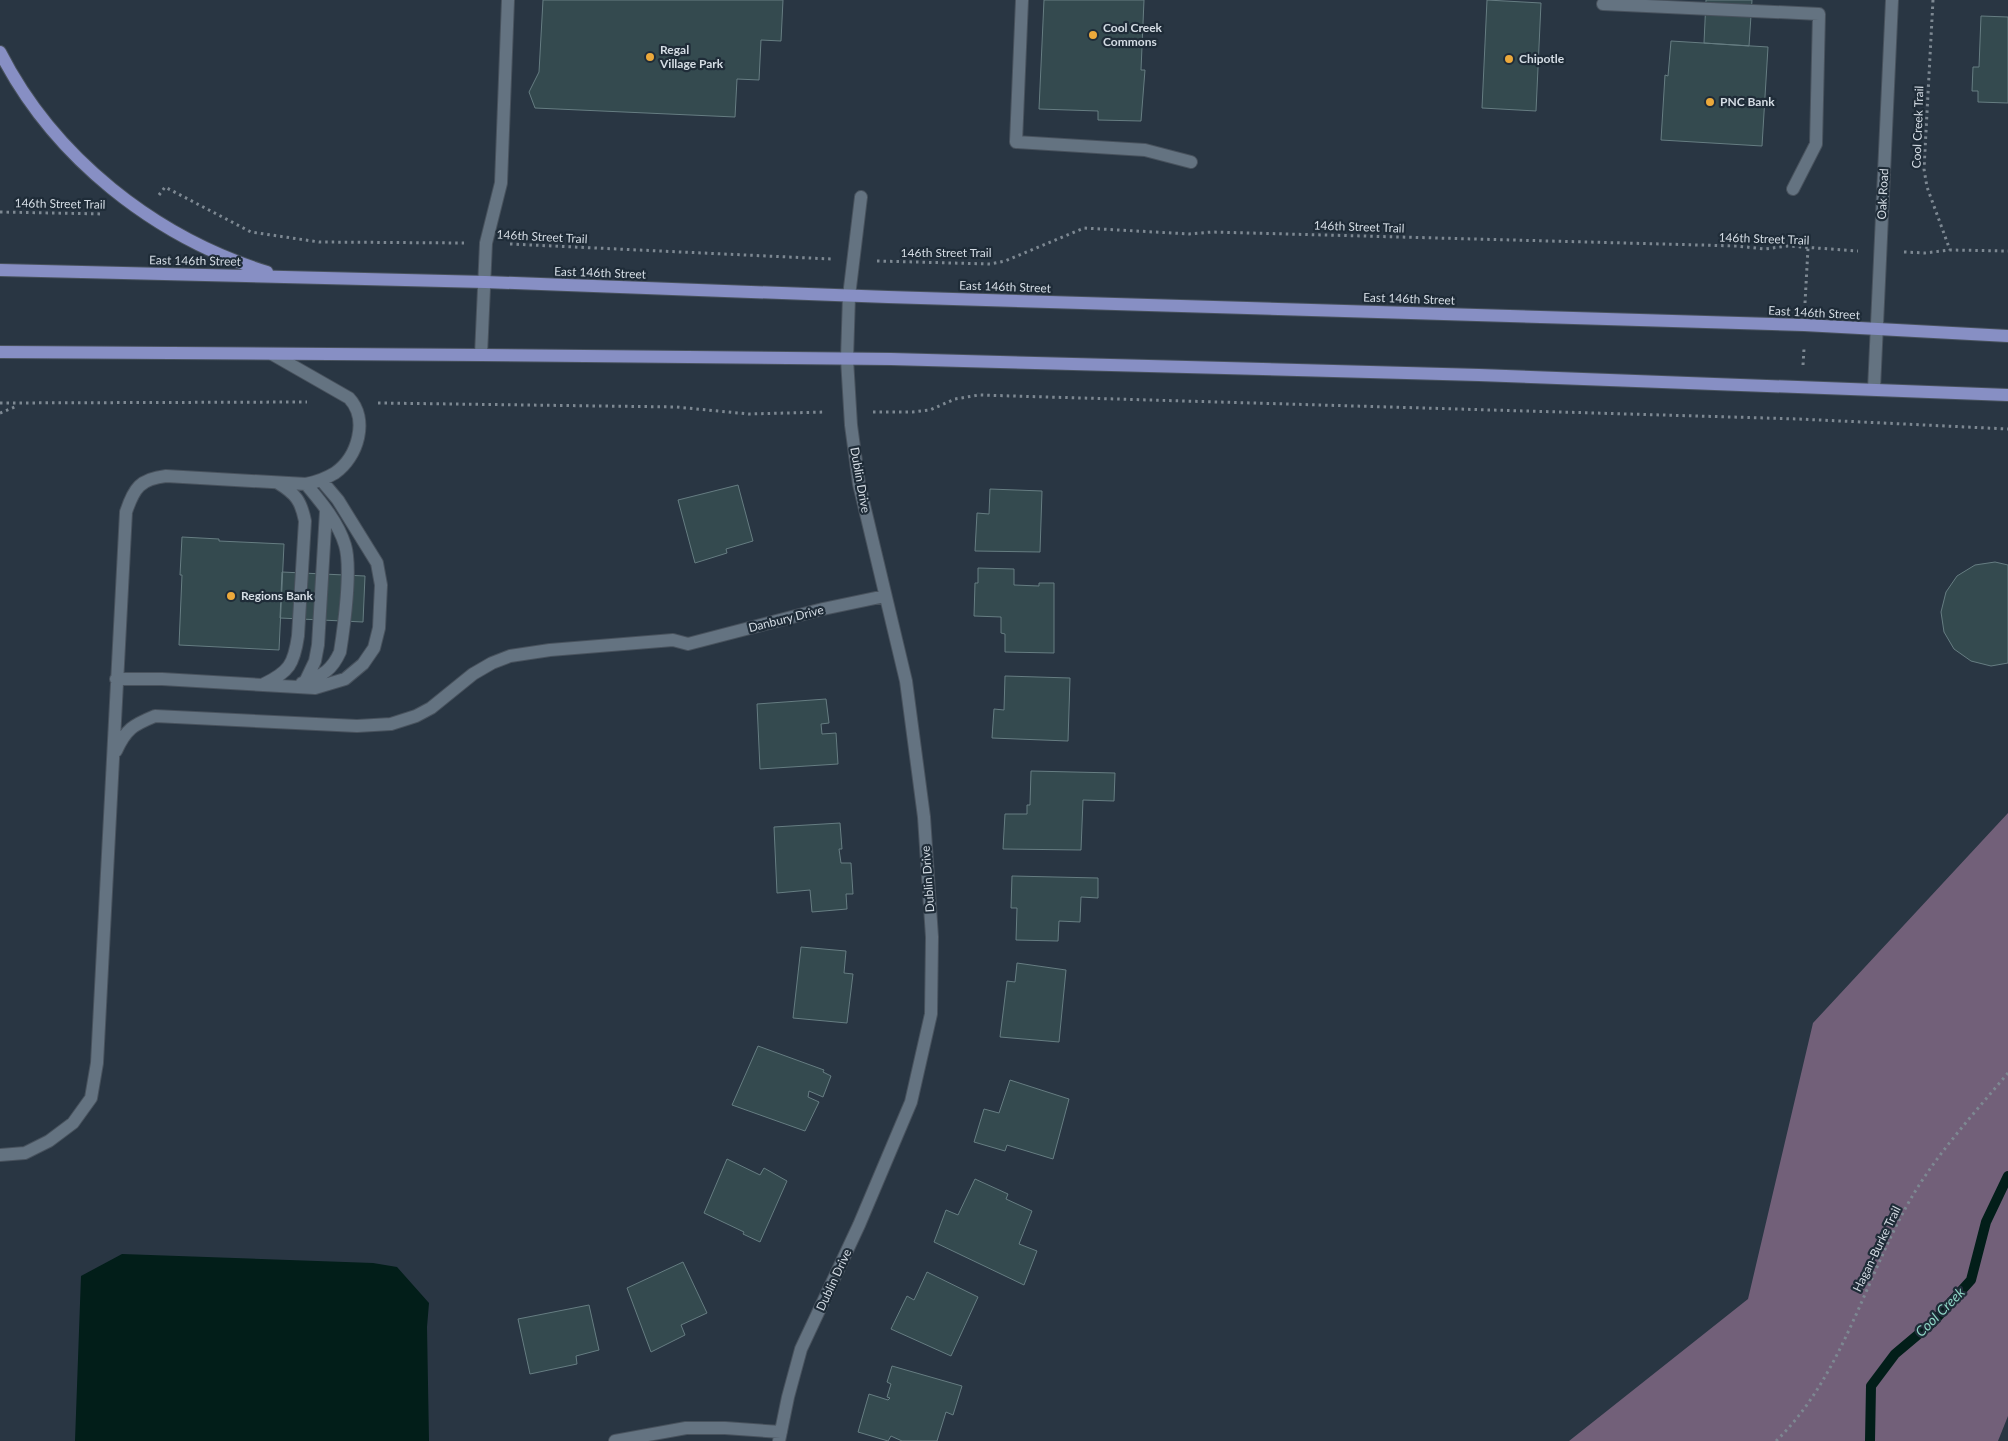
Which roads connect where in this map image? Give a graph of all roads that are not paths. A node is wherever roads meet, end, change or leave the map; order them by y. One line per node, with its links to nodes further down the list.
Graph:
1 (508, 0): 11 (street)
2 (1022, 0): 6 (street)
3 (1892, 0): 13 (street, Oak Road)
4 (1603, 4): 7 (street)
5 (0, 52): 10 (main road)
6 (1192, 162)
7 (1793, 189)
8 (861, 197): 12 (street, Dublin Drive)
9 (0, 270): 10 (main road, East 146th Street)
10 (282, 276): 11 (main road, East 146th Street)
11 (485, 282): 12 (main road, East 146th Street); 17 (street)
12 (849, 296): 13 (main road, East 146th Street); 18 (street, Dublin Drive)
13 (1877, 330): 14 (main road, East 146th Street); 19 (street, Oak Road)
14 (2008, 336)
15 (0, 352): 16 (main road)
16 (272, 354): 17 (main road); 21 (street)
17 (481, 355): 18 (main road)
18 (847, 359): 19 (main road); 25 (street, Dublin Drive)
19 (1874, 389): 20 (main road)
20 (2008, 395)
21 (322, 480): 23 (street); 29 (street)
22 (276, 482): 23 (street); 26 (street); 28 (street)
23 (306, 484): 24 (street)
24 (326, 509): 27 (street); 27 (street)
25 (885, 596): 30 (street, Danbury Drive); 32 (street, Dublin Drive)
26 (116, 680): 28 (street); 30 (street)
27 (305, 682): 29 (street)
28 (262, 685): 29 (street)
29 (292, 686)
30 (112, 760): 31 (street)
31 (0, 1156)
32 (780, 1437): 33 (street)
33 (615, 1441)

